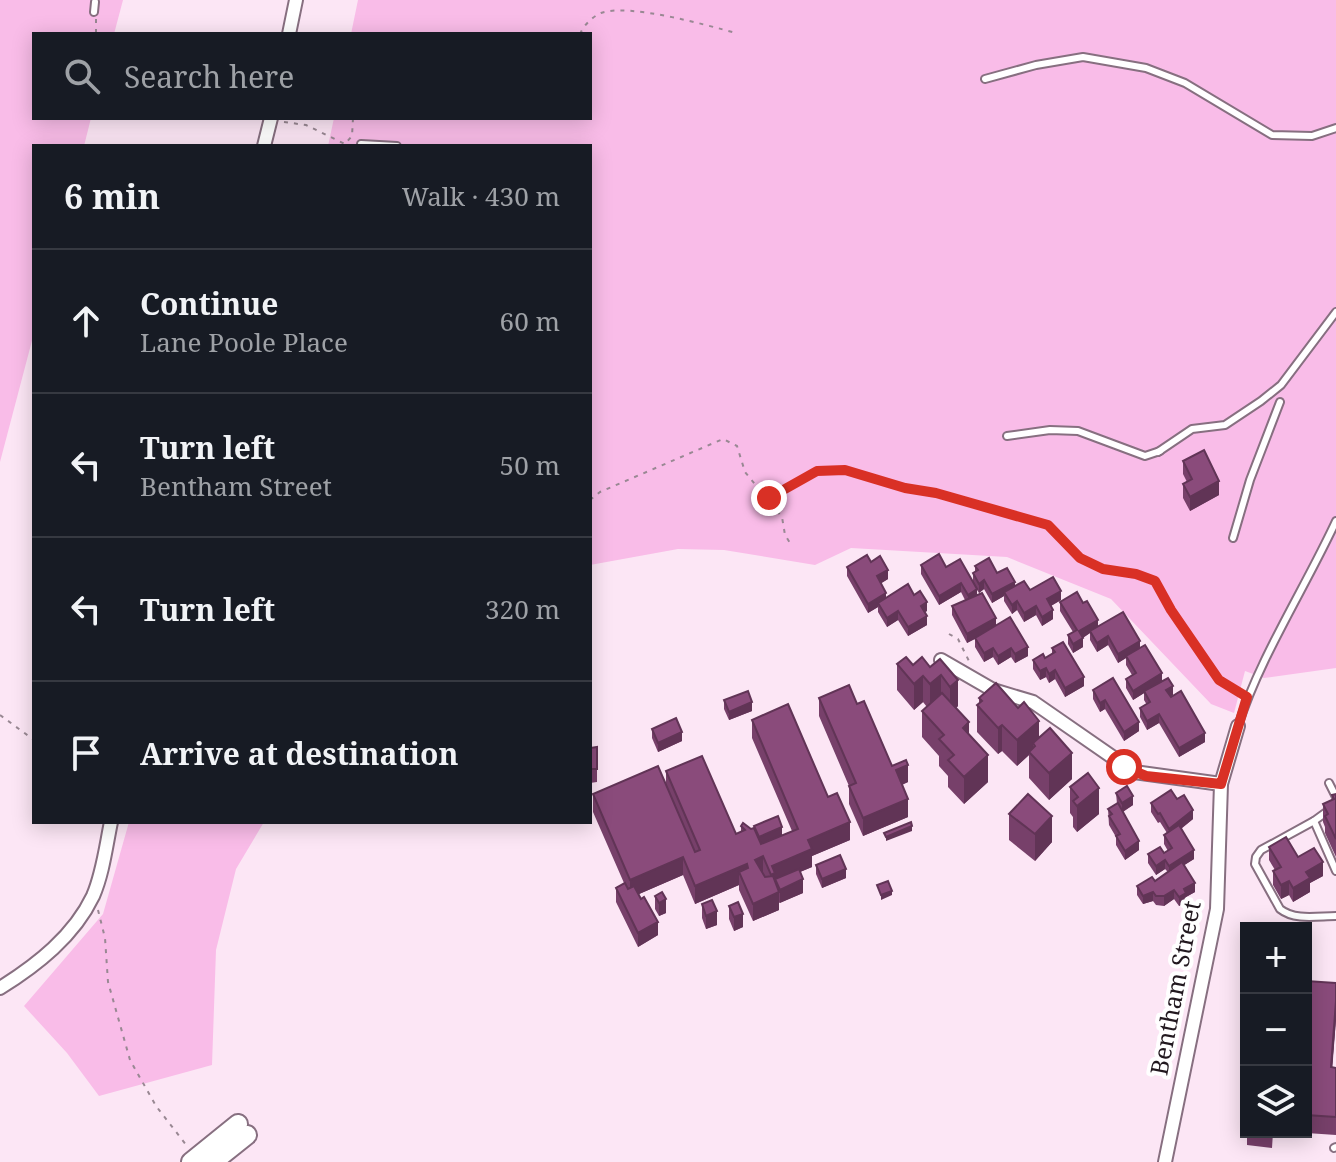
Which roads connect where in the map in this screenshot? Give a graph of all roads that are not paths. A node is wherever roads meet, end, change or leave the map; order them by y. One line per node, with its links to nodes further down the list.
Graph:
1 (296, 0): 4 (street)
2 (95, 2): 3 (lane)
3 (94, 12)
4 (289, 32)
5 (985, 79): 7 (lane)
6 (270, 120): 8 (street)
7 (1336, 128)
8 (264, 144)
9 (1336, 312): 11 (lane)
10 (1280, 402): 13 (lane)
11 (1007, 436)
12 (1336, 521): 15 (lane)
13 (1233, 538)
14 (941, 660): 17 (street)
15 (1238, 726): 17 (street, Bentham Street)
16 (1329, 783): 18 (lane)
17 (1221, 784): 27 (street, Bentham Street)
18 (1336, 797)
19 (1336, 805): 20 (lane)
20 (1314, 821): 22 (lane); 23 (lane)
21 (111, 824): 24 (street)
22 (1336, 871)
23 (1336, 916)
24 (0, 988)
25 (190, 1155): 26 (street)
26 (213, 1162)
27 (1165, 1162)

